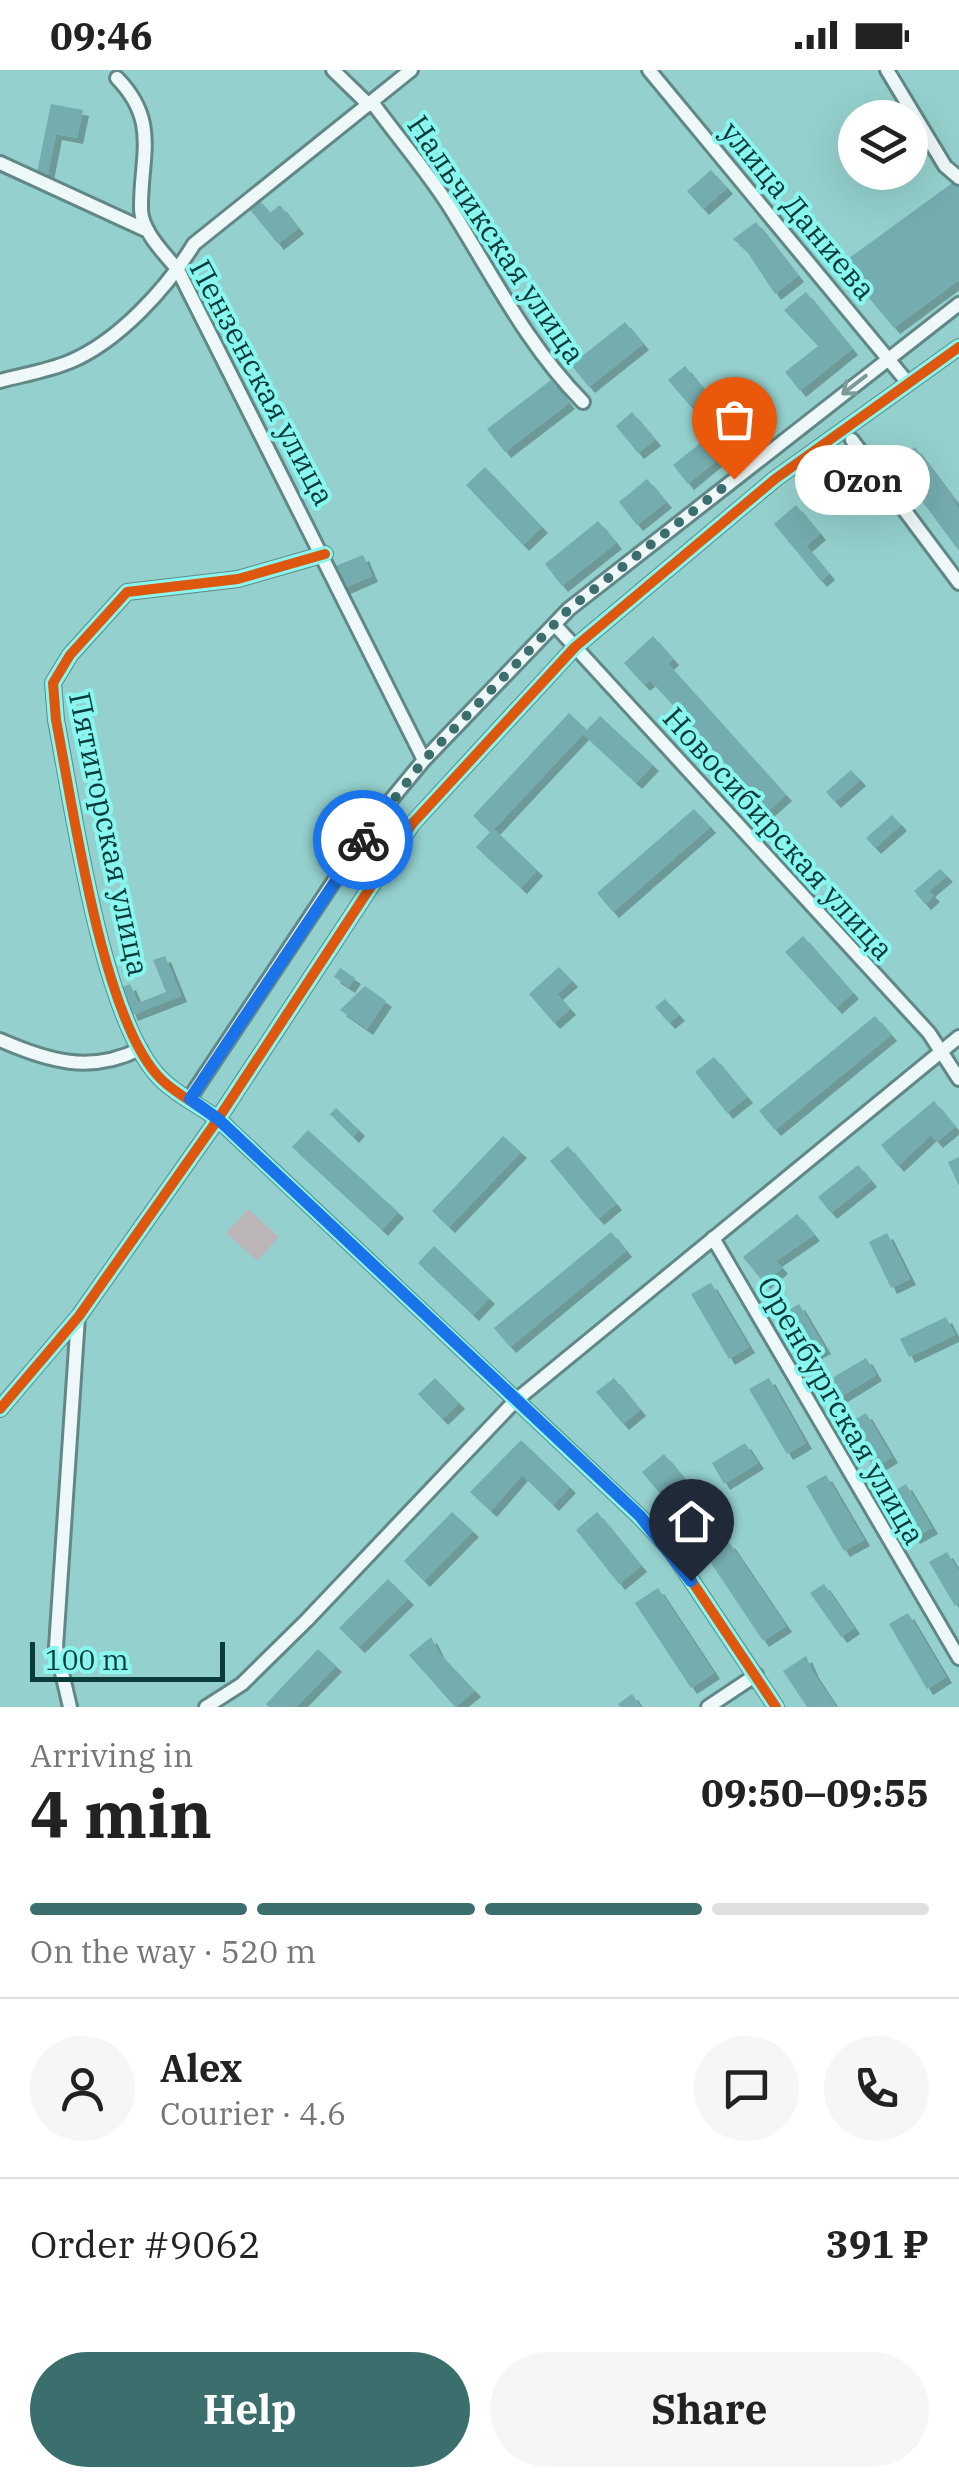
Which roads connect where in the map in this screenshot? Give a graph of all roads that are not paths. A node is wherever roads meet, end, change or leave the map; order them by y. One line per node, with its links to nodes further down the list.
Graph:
1 (333, 70): 6 (street, Нальчикская улица)
2 (411, 70): 6 (street)
3 (649, 70): 13 (street, улица Даниева)
4 (887, 70): 8 (street)
5 (116, 78): 9 (street)
6 (371, 104): 10 (street); 16 (street, Нальчикская улица)
7 (0, 163): 9 (street)
8 (959, 178)
9 (148, 231): 10 (street, Пензенская улица)
10 (178, 270): 14 (street); 18 (street, Пензенская улица)
11 (959, 304): 13 (street)
12 (959, 347): 15 (street)
13 (889, 357): 15 (street, улица Даниева); 20 (street, one-way to 20)
14 (0, 381)
15 (908, 384): 21 (street)
16 (583, 402)
17 (852, 440): 19 (street)
18 (325, 554): 22 (street, Пензенская улица); 25 (street, Пятигорская улица)
19 (959, 583)
20 (555, 625): 21 (street, Новосибирская улица); 22 (street)
21 (575, 646): 26 (street, Новосибирская улица); 29 (street)
22 (424, 760): 28 (street)
23 (959, 1037): 26 (street)
24 (0, 1040): 25 (street)
25 (140, 1049): 28 (street, Пятигорская улица)
26 (944, 1050): 27 (street, Новосибирская улица); 30 (street)
27 (959, 1080)
28 (190, 1099): 29 (street, Пятигорская улица)
29 (218, 1119): 31 (street); 32 (street, Пятигорская улица)
30 (713, 1238): 32 (street); 34 (street, Оренбургская улица)
31 (78, 1316): 33 (street); 36 (street)
32 (515, 1401): 35 (street, Пятигорская улица); 37 (street)
33 (0, 1408)
34 (959, 1658)
35 (756, 1674): 38 (street); 39 (street, Пятигорская улица)
36 (70, 1707)
37 (206, 1707)
38 (708, 1707)
39 (776, 1707)

